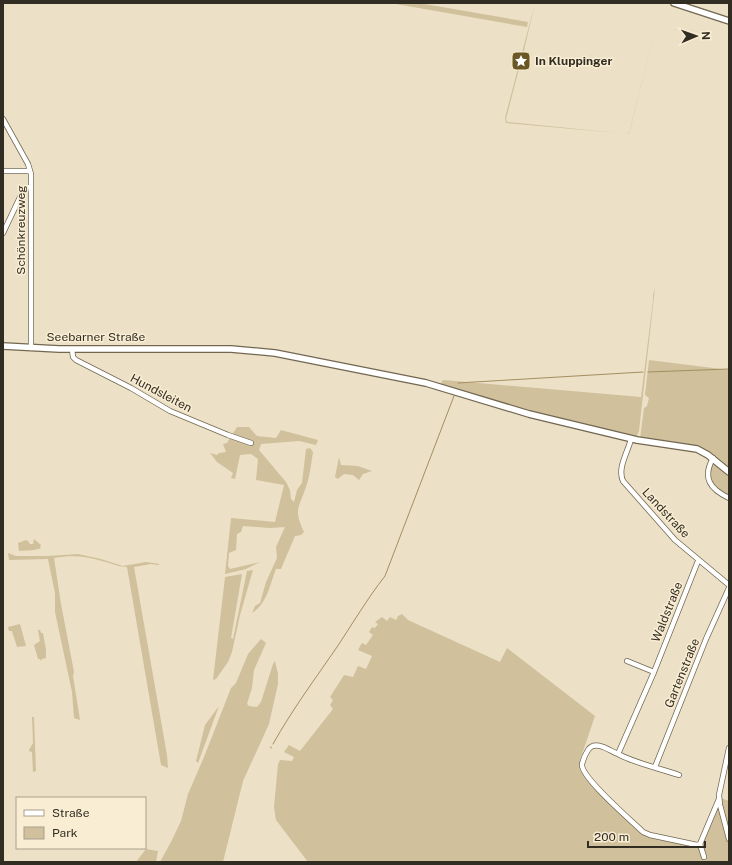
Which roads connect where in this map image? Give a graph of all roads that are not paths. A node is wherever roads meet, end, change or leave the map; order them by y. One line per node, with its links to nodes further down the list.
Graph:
1 (674, 3): 2 (main road)
2 (729, 21)
3 (3, 119): 5 (street, Schönkreuzweg)
4 (3, 171): 5 (street)
5 (30, 171): 6 (street, Schönkreuzweg)
6 (31, 186): 7 (street); 9 (street, Schönkreuzweg)
7 (3, 233)
8 (3, 346): 9 (main road, Seebarner Straße)
9 (31, 348): 10 (main road, Seebarner Straße)
10 (72, 349): 11 (main road, Seebarner Straße); 12 (street, Hundsleiten)
11 (631, 439): 13 (main road, Seebarner Straße); 16 (street, Landstraße)
12 (251, 443)
13 (713, 458): 14 (main road, Seebarner Straße); 15 (street)
14 (729, 472)
15 (729, 498)
16 (698, 561): 17 (street, Landstraße); 19 (street, Waldstraße)
17 (729, 586): 22 (street, Gartenstraße)
18 (627, 661): 19 (street)
19 (654, 672): 21 (street, Waldstraße)
20 (729, 748): 24 (street)
21 (618, 754): 22 (street); 26 (street)
22 (655, 767): 23 (street)
23 (679, 775)
24 (719, 799): 25 (street); 26 (street)
25 (729, 839)
26 (700, 844): 27 (street)
27 (704, 858)

